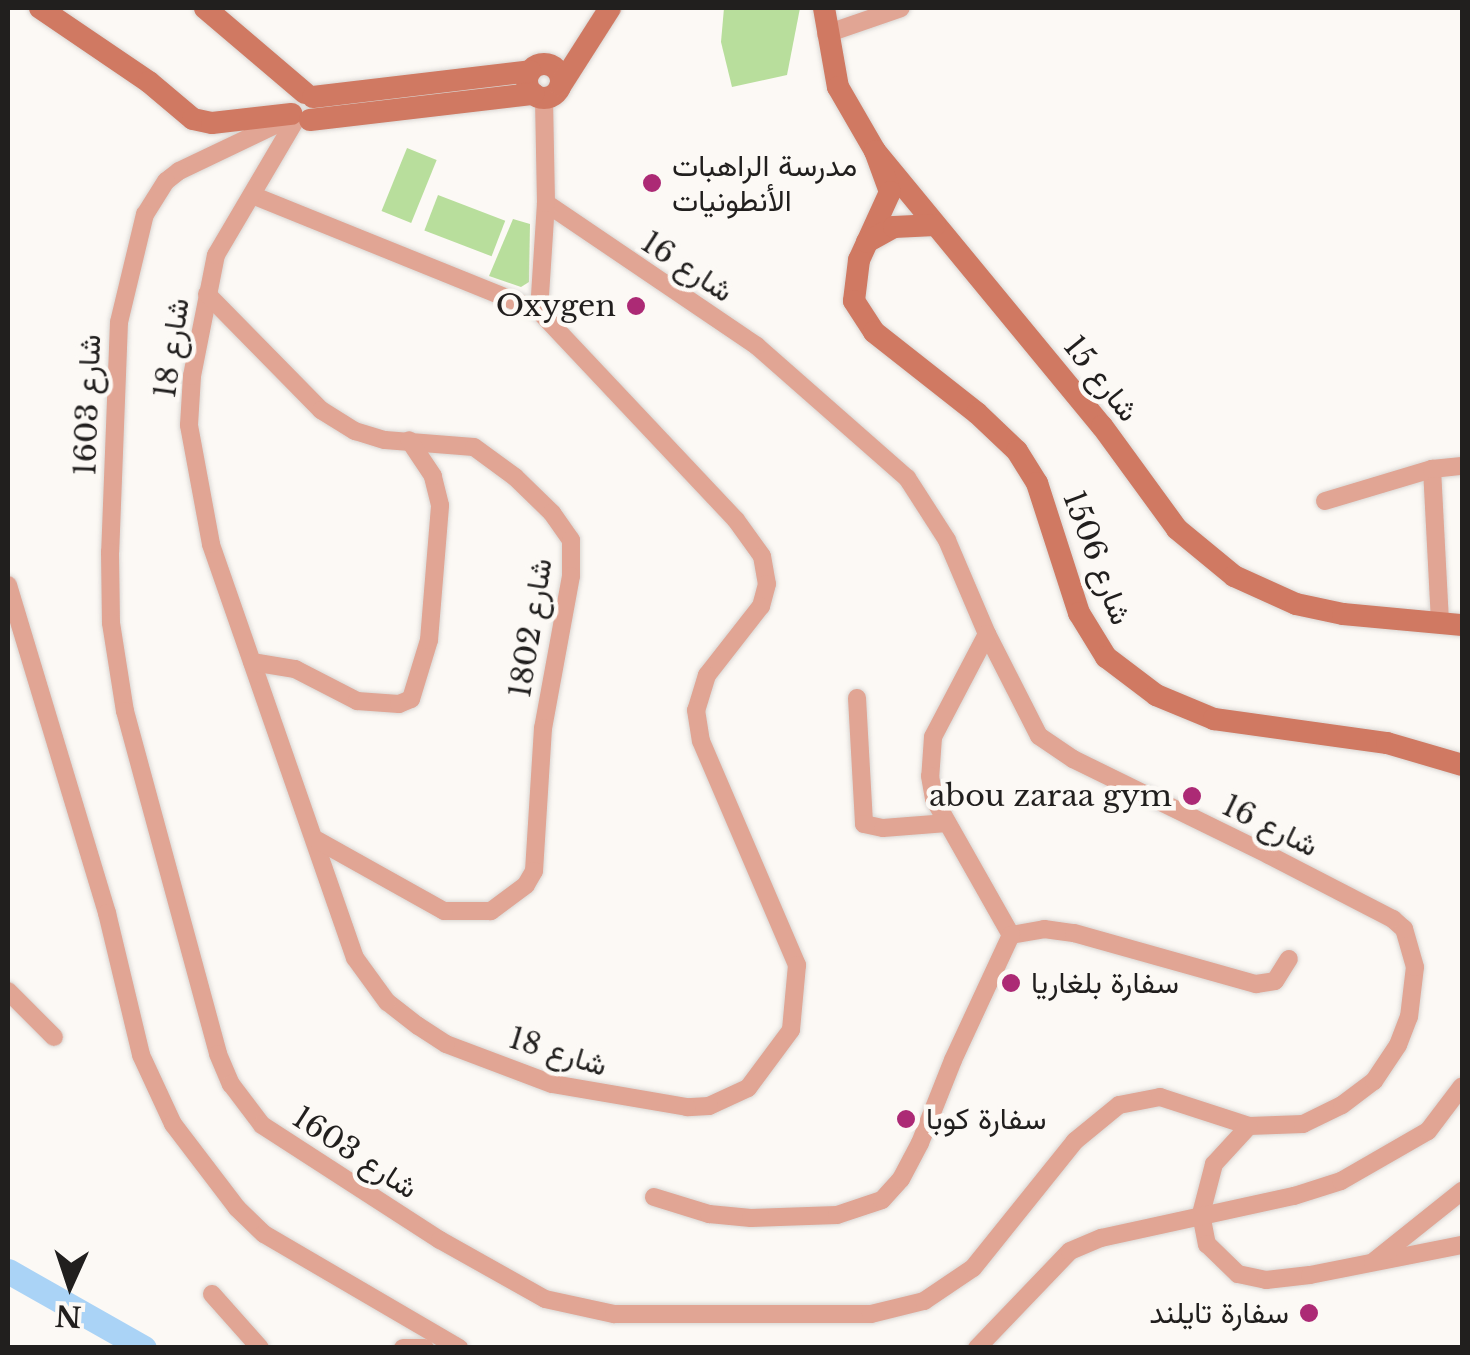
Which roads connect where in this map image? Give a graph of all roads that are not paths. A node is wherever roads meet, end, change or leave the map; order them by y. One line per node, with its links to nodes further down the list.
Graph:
1 (40, 8): 8 (street)
2 (204, 8): 8 (street)
3 (824, 8): 6 (street, شارع 15)
4 (901, 8): 6 (street)
5 (606, 15): 7 (street)
6 (826, 34): 9 (street, شارع 15)
7 (543, 82): 8 (street); 11 (street)
8 (301, 110): 10 (street, شارع 18); 33 (street, شارع 1603)
9 (875, 151): 12 (street, شارع 15); 13 (street, شارع 1506)
10 (252, 195): 14 (street, شارع 18); 15 (street)
11 (546, 203): 15 (street); 22 (street, شارع 16)
12 (935, 225): 13 (street); 21 (street, شارع 15)
13 (868, 242): 25 (street, شارع 1506)
14 (207, 294): 16 (street, شارع 1802); 23 (street, شارع 18)
15 (539, 311): 27 (street, شارع 18)
16 (409, 440): 23 (street); 27 (street, شارع 1802)
17 (1462, 466): 18 (street)
18 (1432, 469): 19 (street); 21 (street)
19 (1325, 501)
20 (8, 585): 43 (street)
21 (1451, 624)
22 (987, 634): 26 (street); 33 (street, شارع 16)
23 (252, 662): 27 (street, شارع 18)
24 (856, 698): 26 (street)
25 (1462, 764)
26 (947, 824): 28 (street)
27 (317, 840)
28 (1011, 935): 29 (street); 35 (street)
29 (1288, 960)
30 (8, 991): 31 (street)
31 (54, 1037)
32 (1462, 1086): 36 (street)
33 (1250, 1126): 36 (street)
34 (1462, 1191): 38 (street)
35 (654, 1197)
36 (1201, 1214): 38 (street); 44 (street)
37 (1462, 1245): 38 (street)
38 (1370, 1264)
39 (212, 1294): 40 (street)
40 (260, 1348)
41 (403, 1348): 42 (street)
42 (425, 1348)
43 (459, 1348)
44 (977, 1348)

